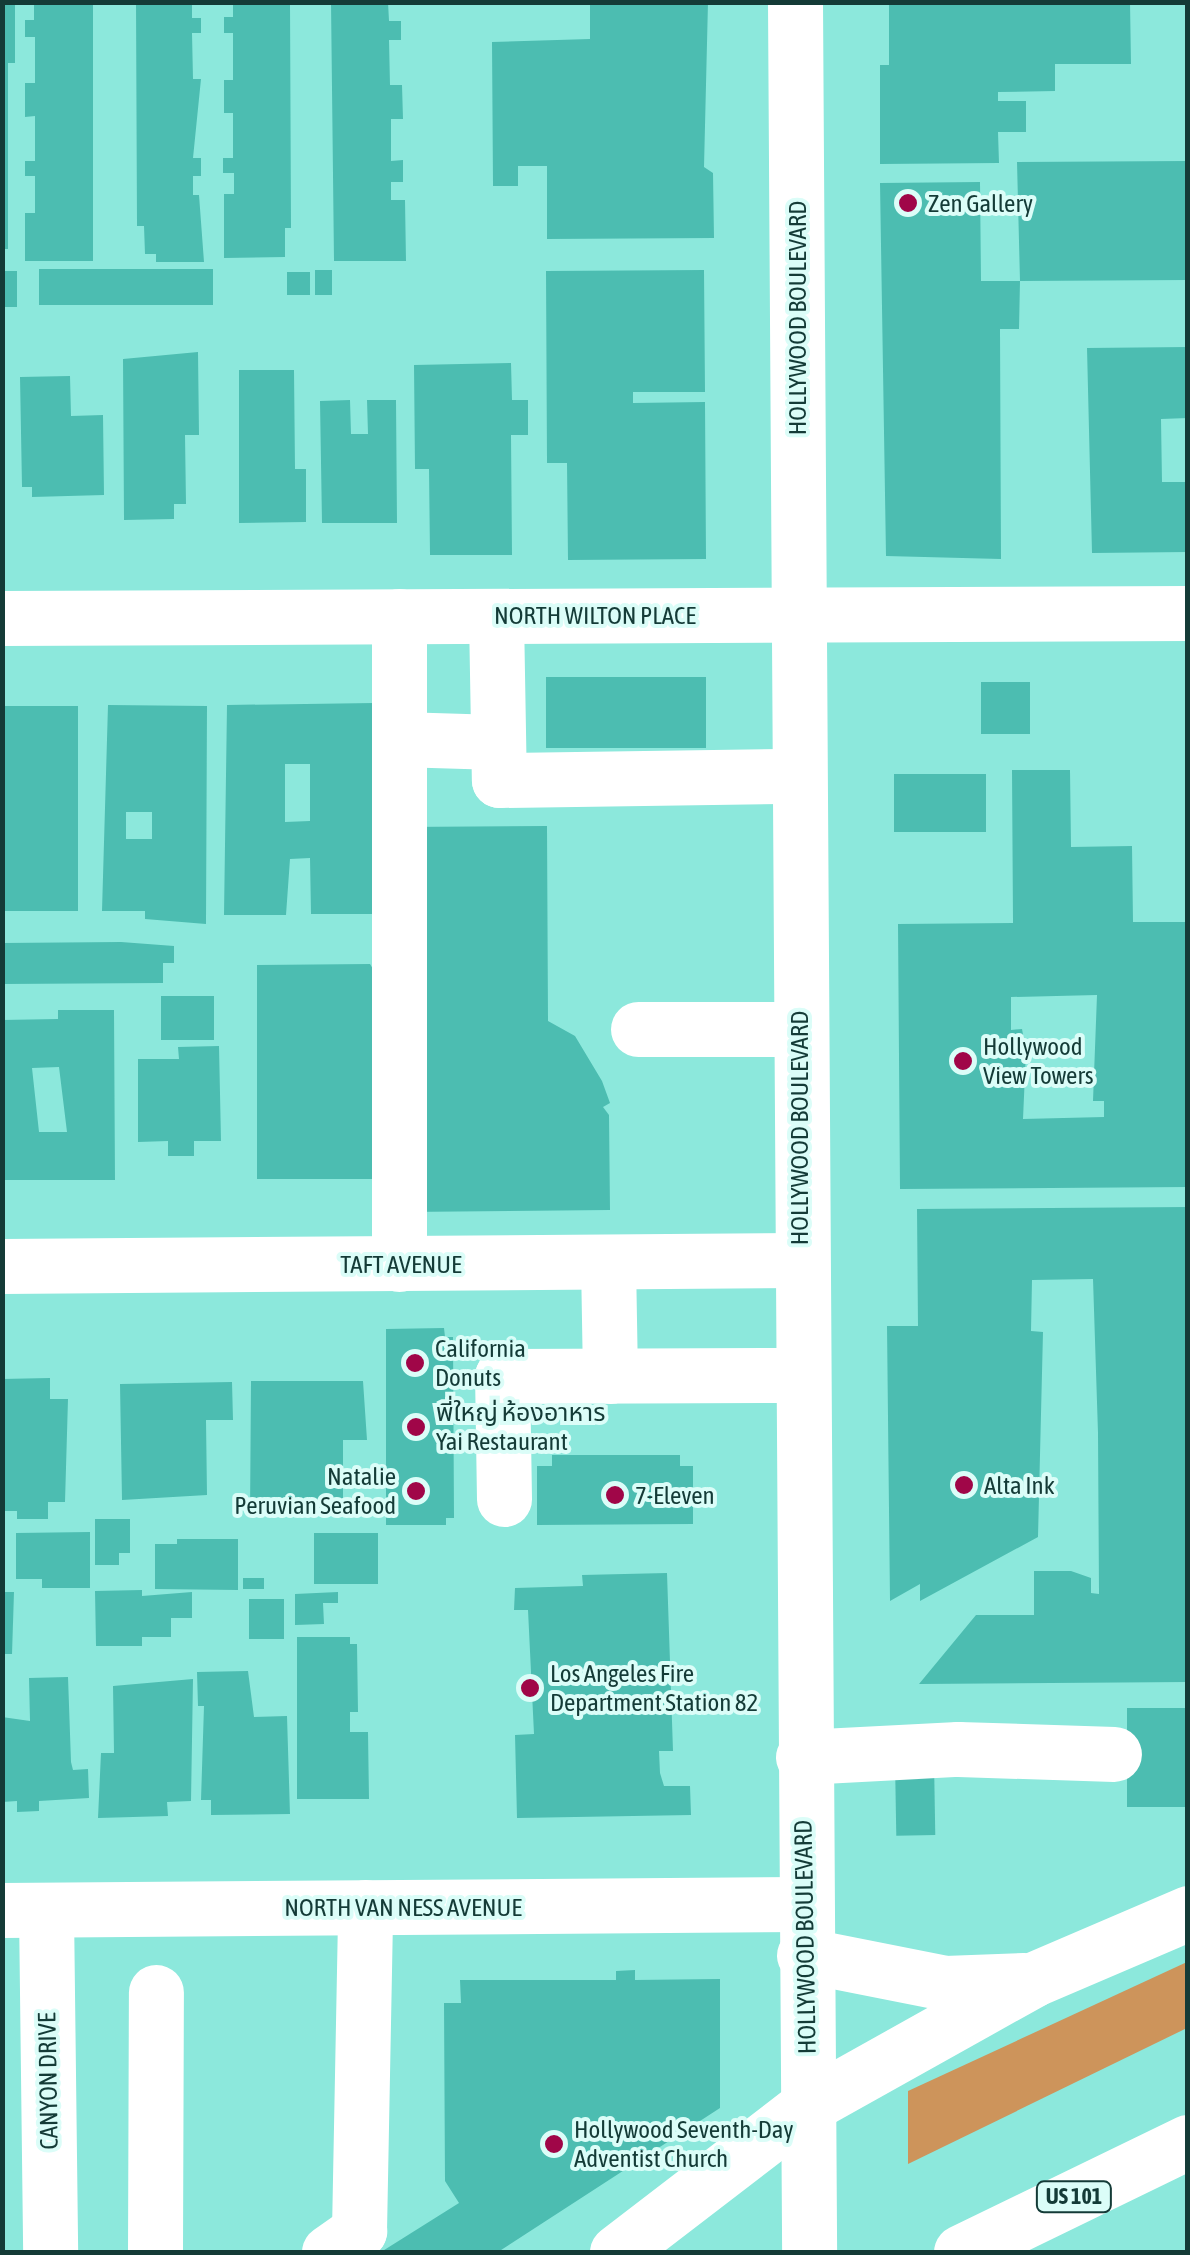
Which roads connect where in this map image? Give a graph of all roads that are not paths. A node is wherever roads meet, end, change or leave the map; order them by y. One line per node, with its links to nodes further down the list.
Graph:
1 (795, 2): 3 (main road, HOLLYWOOD BOULEVARD)
2 (1188, 612): 3 (main road, NORTH WILTON PLACE)
3 (797, 615): 5 (main road, NORTH WILTON PLACE); 9 (main road, HOLLYWOOD BOULEVARD)
4 (399, 616): 5 (main road, NORTH WILTON PLACE); 6 (main road, NORTH WILTON PLACE); 7 (main road)
5 (496, 616): 8 (main road)
6 (2, 618)
7 (399, 738): 8 (main road); 14 (main road)
8 (498, 742): 9 (main road)
9 (798, 776): 11 (main road, HOLLYWOOD BOULEVARD)
10 (638, 1029): 11 (main road)
11 (799, 1029): 12 (main road, HOLLYWOOD BOULEVARD)
12 (799, 1260): 13 (main road, TAFT AVENUE); 16 (main road, HOLLYWOOD BOULEVARD)
13 (608, 1262): 14 (main road, TAFT AVENUE); 17 (main road)
14 (399, 1264): 15 (main road, TAFT AVENUE)
15 (2, 1266)
16 (800, 1375): 17 (main road); 20 (main road, HOLLYWOOD BOULEVARD)
17 (610, 1376): 18 (main road)
18 (504, 1498)
19 (1114, 1754): 20 (main road)
20 (803, 1757): 24 (main road, HOLLYWOOD BOULEVARD)
21 (365, 1907): 22 (main road, NORTH VAN NESS AVENUE); 24 (main road, NORTH VAN NESS AVENUE); 32 (main road)
22 (24, 1910): 30 (main road, CANYON DRIVE)
23 (1188, 1913): 25 (main road)
24 (804, 1929): 25 (main road, NORTH VAN NESS AVENUE); 27 (main road, HOLLYWOOD BOULEVARD)
25 (1032, 1980): 27 (main road)
26 (156, 1992): 31 (main road)
27 (806, 2106): 29 (main road, HOLLYWOOD BOULEVARD); 33 (main road)
28 (1188, 2142): 34 (main road, US 101)
29 (809, 2251)
30 (50, 2252)
31 (155, 2252)
32 (328, 2252)
33 (617, 2252)
34 (961, 2252)

